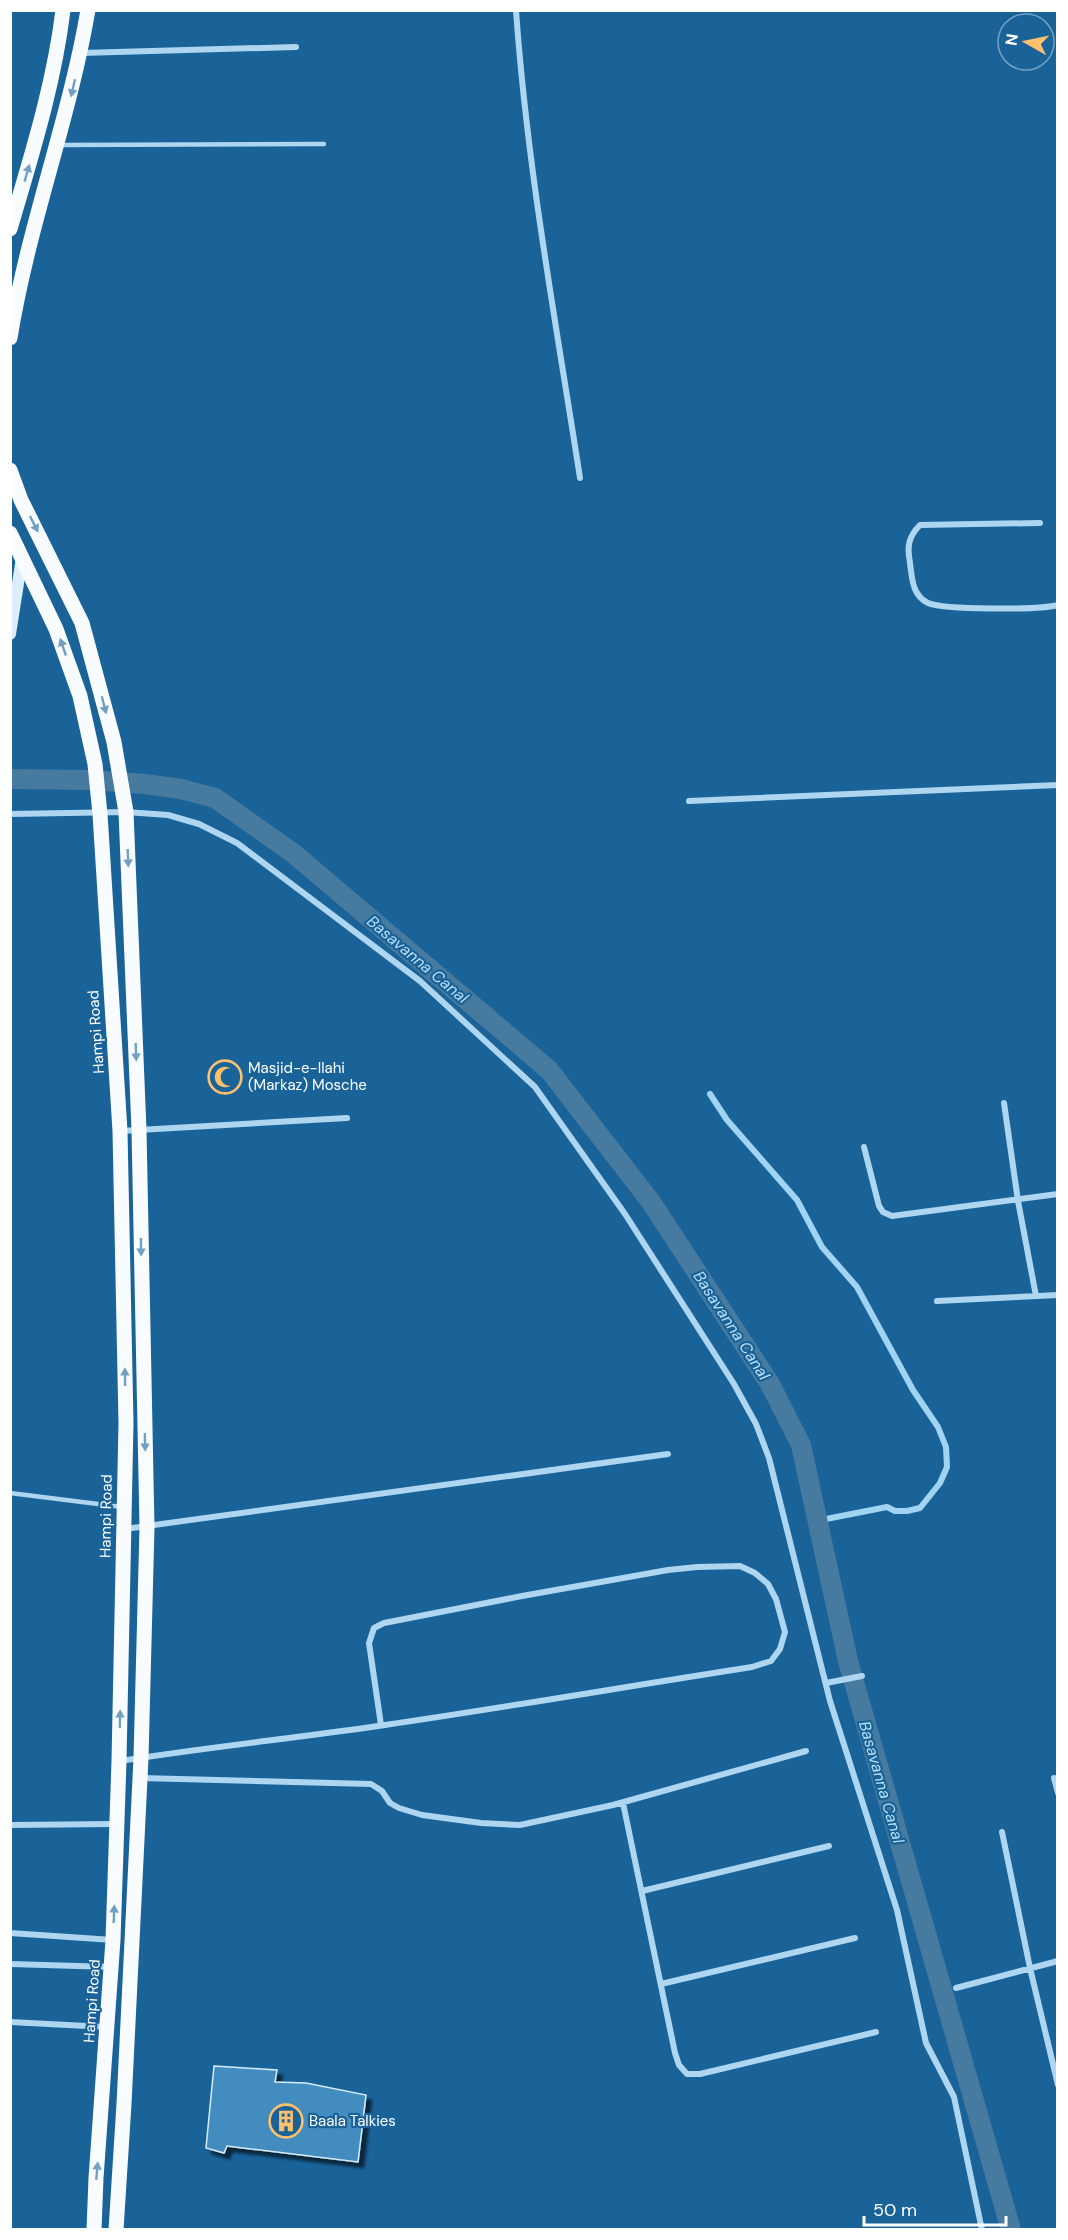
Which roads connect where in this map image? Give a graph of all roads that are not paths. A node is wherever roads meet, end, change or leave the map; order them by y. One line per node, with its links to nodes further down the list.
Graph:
1 (63, 10): 8 (main road, one-way to 1)
2 (88, 10): 5 (main road)
3 (516, 10): 11 (street)
4 (296, 47): 5 (street)
5 (81, 53): 7 (main road, one-way to 7)
6 (324, 144): 7 (lane)
7 (57, 145): 9 (main road)
8 (10, 229)
9 (10, 338)
10 (10, 470): 19 (main road, one-way to 19)
11 (580, 478)
12 (1041, 523): 15 (street)
13 (10, 533): 14 (main road, Hampi Road)
14 (22, 558): 16 (main road); 20 (main road, Hampi Road, one-way to 14)
15 (1058, 605)
16 (10, 634)
17 (1058, 785): 18 (street)
18 (689, 801)
19 (125, 806): 20 (street); 24 (main road, one-way to 24); 38 (street)
20 (100, 809): 21 (street); 25 (main road, Hampi Road)
21 (10, 814)
22 (1004, 1103): 28 (street)
23 (347, 1118): 24 (street)
24 (139, 1130): 25 (street); 35 (main road, one-way to 35)
25 (120, 1131): 34 (main road, Hampi Road, one-way to 25)
26 (864, 1147): 28 (street)
27 (1058, 1194): 28 (street)
28 (1018, 1201): 30 (street)
29 (1058, 1295): 30 (street)
30 (1036, 1296): 31 (street)
31 (937, 1301)
32 (668, 1454): 35 (street)
33 (10, 1493): 34 (lane)
34 (124, 1507): 36 (main road, Hampi Road)
35 (147, 1527): 36 (street); 41 (main road)
36 (125, 1529): 42 (main road, Hampi Road, one-way to 36)
37 (862, 1676): 38 (street)
38 (826, 1683): 67 (street)
39 (381, 1725): 39 (street); 41 (street)
40 (806, 1751): 46 (street)
41 (141, 1758): 42 (street); 43 (main road)
42 (119, 1761): 47 (main road, Hampi Road)
43 (140, 1778): 46 (street); 66 (main road)
44 (1054, 1778): 45 (street)
45 (1058, 1793)
46 (623, 1803): 51 (street)
47 (117, 1824): 48 (street); 54 (main road, Hampi Road, one-way to 47)
48 (10, 1826)
49 (1002, 1832): 58 (street)
50 (829, 1846): 51 (street)
51 (642, 1892): 59 (street)
52 (10, 1933): 54 (street)
53 (855, 1938): 59 (street)
54 (113, 1940): 57 (main road, Hampi Road)
55 (1058, 1961): 58 (street)
56 (10, 1964): 57 (street)
57 (112, 1967): 62 (main road, Hampi Road)
58 (1030, 1968): 60 (street); 64 (street)
59 (661, 1984): 63 (street)
60 (956, 1988)
61 (10, 2022): 62 (street)
62 (108, 2028): 65 (main road, Hampi Road, one-way to 62)
63 (876, 2032)
64 (1058, 2085)
65 (94, 2229)
66 (116, 2229)
67 (982, 2229)

